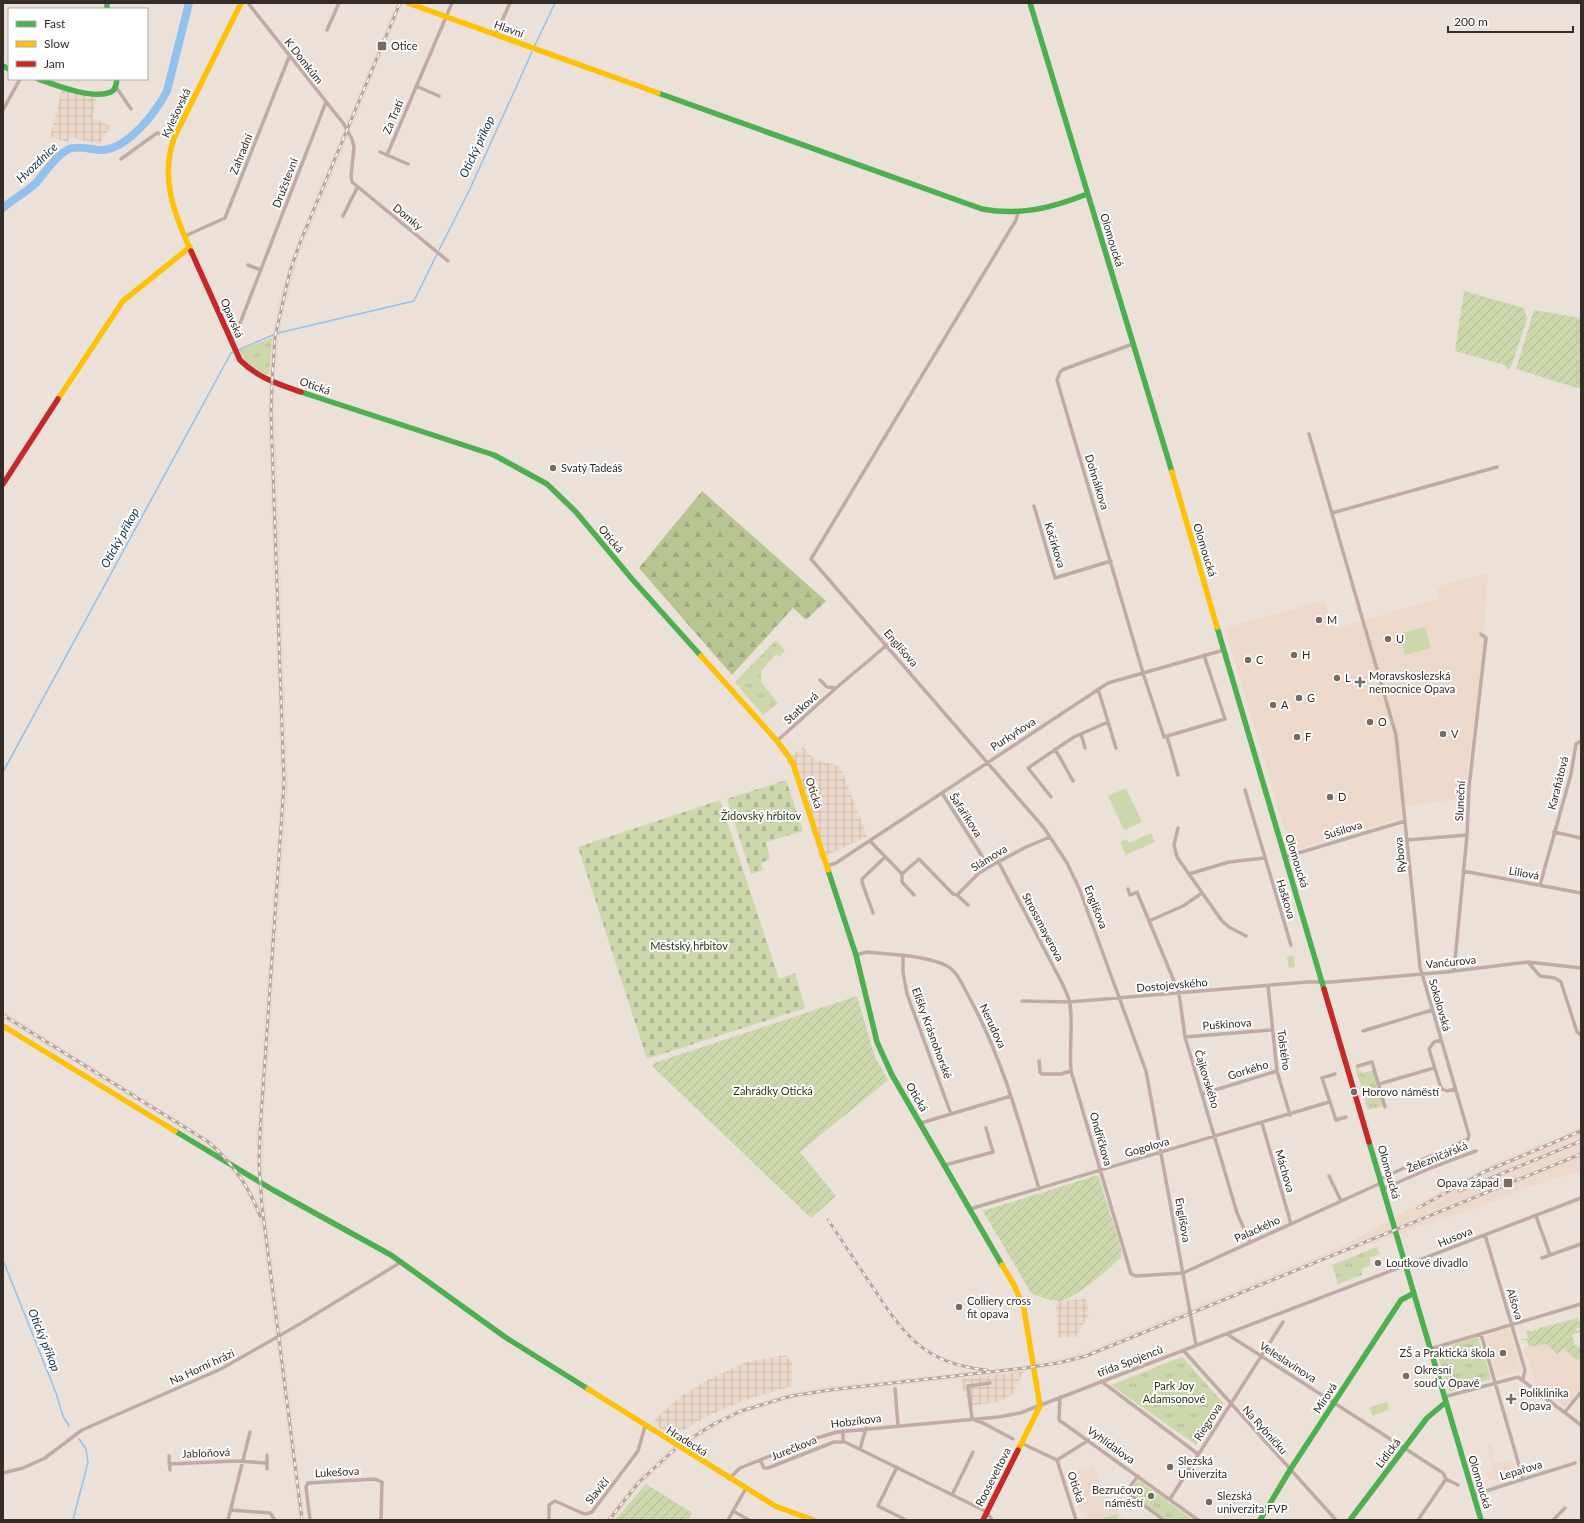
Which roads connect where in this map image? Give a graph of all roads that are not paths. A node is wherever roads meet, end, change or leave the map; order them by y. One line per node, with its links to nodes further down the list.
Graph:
1 (241, 3): 21 (main road, Kylešovská)
2 (248, 3): 11 (street, K Domkům)
3 (339, 3): 9 (street)
4 (408, 3): 8 (main road, Hlavní)
5 (452, 3): 8 (street, Za Tratí)
6 (510, 3): 10 (street)
7 (1030, 3): 27 (main road, Olomoucká)
8 (446, 16): 10 (main road, Hlavní); 15 (street, Za Tratí)
9 (327, 30)
10 (496, 34): 28 (main road, Hlavní)
11 (289, 57): 18 (street, K Domkům); 30 (street, Zahradní)
12 (19, 80): 20 (street)
13 (41, 80): 16 (main road)
14 (117, 80): 16 (main road)
15 (416, 86): 17 (street); 23 (street, Za Tratí)
16 (116, 87): 19 (street)
17 (439, 96)
18 (326, 102): 26 (street, K Domkům); 34 (street, Družstevní)
19 (131, 109)
20 (3, 110)
21 (174, 138): 24 (street); 30 (main road, Kylešovská)
22 (380, 152): 23 (street)
23 (387, 155): 25 (street)
24 (121, 159)
25 (408, 164)
26 (357, 188): 29 (street); 32 (street, Domky)
27 (1087, 194): 28 (main road, Hlavní); 36 (main road, Olomoucká)
28 (1018, 213): 45 (street, Englišova)
29 (343, 216)
30 (185, 236): 31 (main road, Kylešovská)
31 (190, 247): 35 (main road, Opavská); 40 (main road)
32 (448, 260)
33 (248, 265): 34 (street)
34 (261, 270): 35 (street, Družstevní)
35 (231, 341): 37 (main road, Opavská)
36 (1133, 344): 43 (street, Dohnálkova); 46 (main road, Olomoucká)
37 (272, 382): 55 (main road, Otická)
38 (1309, 434): 42 (street, Rybova)
39 (1497, 467): 42 (street)
40 (3, 484)
41 (1034, 506): 43 (street, Kačírkova)
42 (1332, 513): 66 (street, Rybova)
43 (1111, 561): 48 (street, Dohnálkova)
44 (1481, 634): 69 (street, Sluneční)
45 (886, 645): 50 (street); 60 (street, Englišova)
46 (1224, 650): 47 (street, Purkyňova); 75 (main road, Olomoucká)
47 (1204, 655): 48 (street, Purkyňova); 54 (street)
48 (1143, 673): 51 (street, Purkyňova); 54 (street)
49 (820, 680): 50 (street)
50 (836, 688): 55 (street, Statková)
51 (1098, 689): 52 (street); 60 (street, Purkyňova)
52 (1108, 722): 53 (street); 58 (street)
53 (1081, 734): 57 (street); 59 (street)
54 (1167, 736): 61 (street)
55 (777, 741): 78 (main road, Otická)
56 (1581, 741): 68 (street, Karafiátová)
57 (1086, 748)
58 (1116, 748)
59 (1055, 749): 62 (street); 65 (street)
60 (988, 762): 64 (street, Purkyňova); 70 (street, Englišova)
61 (1178, 775)
62 (1073, 781)
63 (1245, 790): 76 (street, Haškova)
64 (942, 793): 73 (street, Purkyňova); 79 (street, Šafaříkova)
65 (1051, 797)
66 (1405, 821): 72 (street, Rybova); 75 (street, Sušilova)
67 (1178, 828): 82 (street)
68 (1554, 832): 71 (street); 83 (street, Karafiátová)
69 (1467, 835): 72 (street); 80 (street, Sluneční)
70 (1050, 837): 77 (street, Slámova); 103 (street, Englišova)
71 (1581, 838)
72 (1407, 840): 99 (street, Rybova)
73 (870, 841): 74 (street); 78 (street, Purkyňova)
74 (885, 857): 81 (street); 90 (street)
75 (1286, 857): 100 (main road, Olomoucká)
76 (1264, 858): 82 (street); 93 (street, Haškova)
77 (998, 861): 79 (street, Slámova); 105 (street, Strossmayerova)
78 (827, 866): 94 (main road, Otická)
79 (989, 867): 88 (street, Slámova)
80 (1463, 872): 83 (street, Liliová); 98 (street, Sluneční)
81 (902, 874): 87 (street); 88 (street)
82 (1189, 874): 85 (street)
83 (1540, 885): 86 (street, Liliová)
84 (1128, 889): 91 (street, Čajkovského)
85 (1202, 893): 91 (street); 92 (street)
86 (1581, 893)
87 (914, 895)
88 (956, 895): 89 (street)
89 (968, 905)
90 (873, 913)
91 (1149, 921): 102 (street, Čajkovského)
92 (1246, 936)
93 (1291, 945)
94 (856, 955): 95 (street, Nerudova); 129 (main road, Otická)
95 (903, 956): 122 (street, Nerudova); 125 (street, Elišky Krásnohorské)
96 (1528, 962): 97 (street, Vančurova); 98 (street, Vančurova); 110 (street)
97 (1581, 968)
98 (1454, 971): 99 (street, Vančurova)
99 (1421, 974): 100 (street, Vančurova); 106 (street, Sokolovská)
100 (1324, 982): 101 (street, Dostojevského); 137 (main road, Olomoucká)
101 (1268, 986): 102 (street, Dostojevského); 108 (street, Tolstého)
102 (1179, 993): 103 (street, Dostojevského); 111 (street, Čajkovského)
103 (1120, 998): 105 (street, Dostojevského); 133 (street, Englišova)
104 (1022, 1001): 105 (street, Dostojevského)
105 (1070, 1002): 116 (street, Ondříčkova)
106 (1432, 1010): 109 (street); 112 (street, Sokolovská)
107 (3, 1026): 149 (main road, Hradecká)
108 (1271, 1030): 111 (street, Puškinova); 117 (street, Tolstého)
109 (1363, 1031)
110 (1581, 1035)
111 (1185, 1037): 121 (street, Čajkovského)
112 (1441, 1040): 115 (street, Sokolovská); 120 (street, Sokolovská)
113 (1040, 1062): 116 (street)
114 (1358, 1066): 119 (street)
115 (1434, 1068): 119 (street); 120 (street, Sokolovská)
116 (1071, 1071): 135 (street, Ondříčkova)
117 (1277, 1071): 121 (street, Gorkého); 126 (street, Tolstého)
118 (1335, 1074): 123 (street)
119 (1379, 1084): 124 (street)
120 (1455, 1089): 137 (street, Sokolovská)
121 (1202, 1094): 131 (street, Čajkovského)
122 (1011, 1096): 125 (street); 138 (street, Nerudova)
123 (1330, 1102): 126 (street, Gogolova); 127 (street)
124 (1385, 1107)
125 (951, 1114): 129 (street)
126 (1290, 1115): 128 (street, Gogolova)
127 (1346, 1117)
128 (1262, 1123): 131 (street, Gogolova); 143 (street, Máchova)
129 (921, 1124): 134 (main road, Otická)
130 (986, 1128): 134 (street)
131 (1215, 1136): 133 (street, Gogolova); 145 (street, Čajkovského)
132 (1476, 1151): 137 (street, Železničářská)
133 (1162, 1153): 135 (street, Gogolova); 151 (street, Englišova)
134 (945, 1165): 141 (main road, Otická)
135 (1100, 1170): 138 (street, Gogolova); 152 (street, Ondříčkova)
136 (1329, 1176): 140 (street)
137 (1382, 1184): 140 (street, Palackého); 150 (main road, Olomoucká)
138 (1039, 1189): 141 (street, Gogolova)
139 (1581, 1198): 142 (street, Husova)
140 (1341, 1201): 143 (street, Palackého)
141 (970, 1208): 174 (main road, Otická)
142 (1536, 1216): 144 (street, Husova); 147 (street)
143 (1291, 1224): 145 (street, Palackého)
144 (1485, 1235): 150 (street, Husova); 157 (street, Alšova)
145 (1250, 1242): 151 (street, Palackého)
146 (1581, 1244): 147 (street)
147 (1550, 1255): 148 (street)
148 (1542, 1258)
149 (401, 1261): 179 (main road, Hradecká); 203 (street, Na Horní hrázi)
150 (1406, 1265): 153 (main road, Olomoucká); 158 (street, Husova)
151 (1183, 1272): 152 (street, Palackého); 160 (street, Englišova)
152 (1136, 1276)
153 (1414, 1293): 161 (main road, Olomoucká); 172 (main road, Mírová)
154 (1580, 1304): 155 (street); 157 (street)
155 (1581, 1309)
156 (1283, 1322): 163 (street, Riegrova)
157 (1512, 1324): 159 (street); 164 (street, Alšova)
158 (1227, 1334): 160 (street, třída Spojenců); 163 (street, Veleslavínova)
159 (1481, 1334): 161 (street); 166 (street)
160 (1196, 1345): 162 (street, třída Spojenců)
161 (1430, 1349): 171 (main road, Olomoucká)
162 (1183, 1350): 165 (street, třída Spojenců); 173 (street, Na Rybníčku)
163 (1260, 1355): 172 (street, Veleslavínova); 173 (street, Riegrova)
164 (1523, 1379): 166 (street); 175 (street)
165 (1101, 1381): 170 (street, třída Spojenců); 190 (street)
166 (1495, 1382): 171 (street); 206 (street)
167 (990, 1383): 176 (street)
168 (895, 1389): 177 (street)
169 (1581, 1392): 175 (street)
170 (1060, 1397): 174 (street, třída Spojenců); 184 (street, Vyhlídalova)
171 (1445, 1399): 187 (main road, Lidická); 211 (main road, Olomoucká)
172 (1334, 1402): 187 (street, Veleslavínova); 202 (main road, Mírová)
173 (1230, 1404): 190 (street, Riegrova); 202 (street, Na Rybníčku)
174 (1040, 1406): 176 (street, Hobzíkova); 186 (main road)
175 (1565, 1412): 178 (street)
176 (972, 1419): 177 (street, Hobzíkova); 183 (street, Hobzíkova)
177 (898, 1425): 180 (street, Hobzíkova)
178 (1581, 1425)
179 (645, 1426): 205 (main road, Hradecká); 221 (street, Slavičí)
180 (866, 1428): 181 (street, Hobzíkova); 188 (street)
181 (843, 1431): 185 (street); 193 (street, Hobzíkova)
182 (250, 1432): 195 (street, Jabloňová)
183 (1013, 1439)
184 (1088, 1440): 194 (street); 204 (street, Vyhlídalova)
185 (843, 1441): 188 (street); 193 (street, Jurečkova)
186 (1021, 1443): 194 (street); 216 (main road, Rooseveltova)
187 (1405, 1448): 207 (street, Veleslavínova); 233 (main road, Lidická)
188 (860, 1449): 199 (street)
189 (973, 1452): 210 (street)
190 (1198, 1454): 212 (street, Riegrova)
191 (267, 1455): 196 (street)
192 (169, 1456): 198 (street)
193 (760, 1460): 205 (street, Hobzíkova)
194 (1057, 1460): 228 (street, Otická)
195 (242, 1462): 196 (street, Jabloňová); 198 (street, Jabloňová); 214 (street, Jabloňová)
196 (267, 1463): 200 (street)
197 (1575, 1463): 206 (street, Lepařova)
198 (169, 1464): 201 (street)
199 (897, 1467): 210 (street); 225 (street)
200 (267, 1469)
201 (170, 1470)
202 (1290, 1470): 231 (main road, Mírová); 232 (street, Na Rybníčku)
203 (3, 1473)
204 (1138, 1476): 212 (street, Vyhlídalova); 229 (street)
205 (729, 1479): 209 (main road, Hradecká)
206 (1523, 1479): 211 (street, Lepařova)
207 (1446, 1480): 208 (street, Veleslavínova); 234 (street)
208 (1458, 1485)
209 (746, 1488): 215 (street); 224 (main road, Hradecká)
210 (952, 1495): 216 (street)
211 (1474, 1495): 235 (main road, Olomoucká)
212 (1170, 1499): 230 (street)
213 (1565, 1508): 236 (street)
214 (231, 1510): 217 (street, Jabloňová); 218 (street)
215 (733, 1511): 222 (street); 223 (street)
216 (987, 1512): 226 (main road, Rooseveltova); 227 (street)
217 (228, 1520)
218 (276, 1520)
219 (310, 1520): 220 (street, Lukešova)
220 (381, 1520)
221 (549, 1520)
222 (728, 1520)
223 (749, 1520)
224 (813, 1520)
225 (906, 1520)
226 (983, 1520)
227 (992, 1520)
228 (1076, 1520)
229 (1164, 1520)
230 (1198, 1520)
231 (1260, 1520)
232 (1336, 1520)
233 (1350, 1520)
234 (1418, 1520)
235 (1481, 1520)
236 (1553, 1520)

